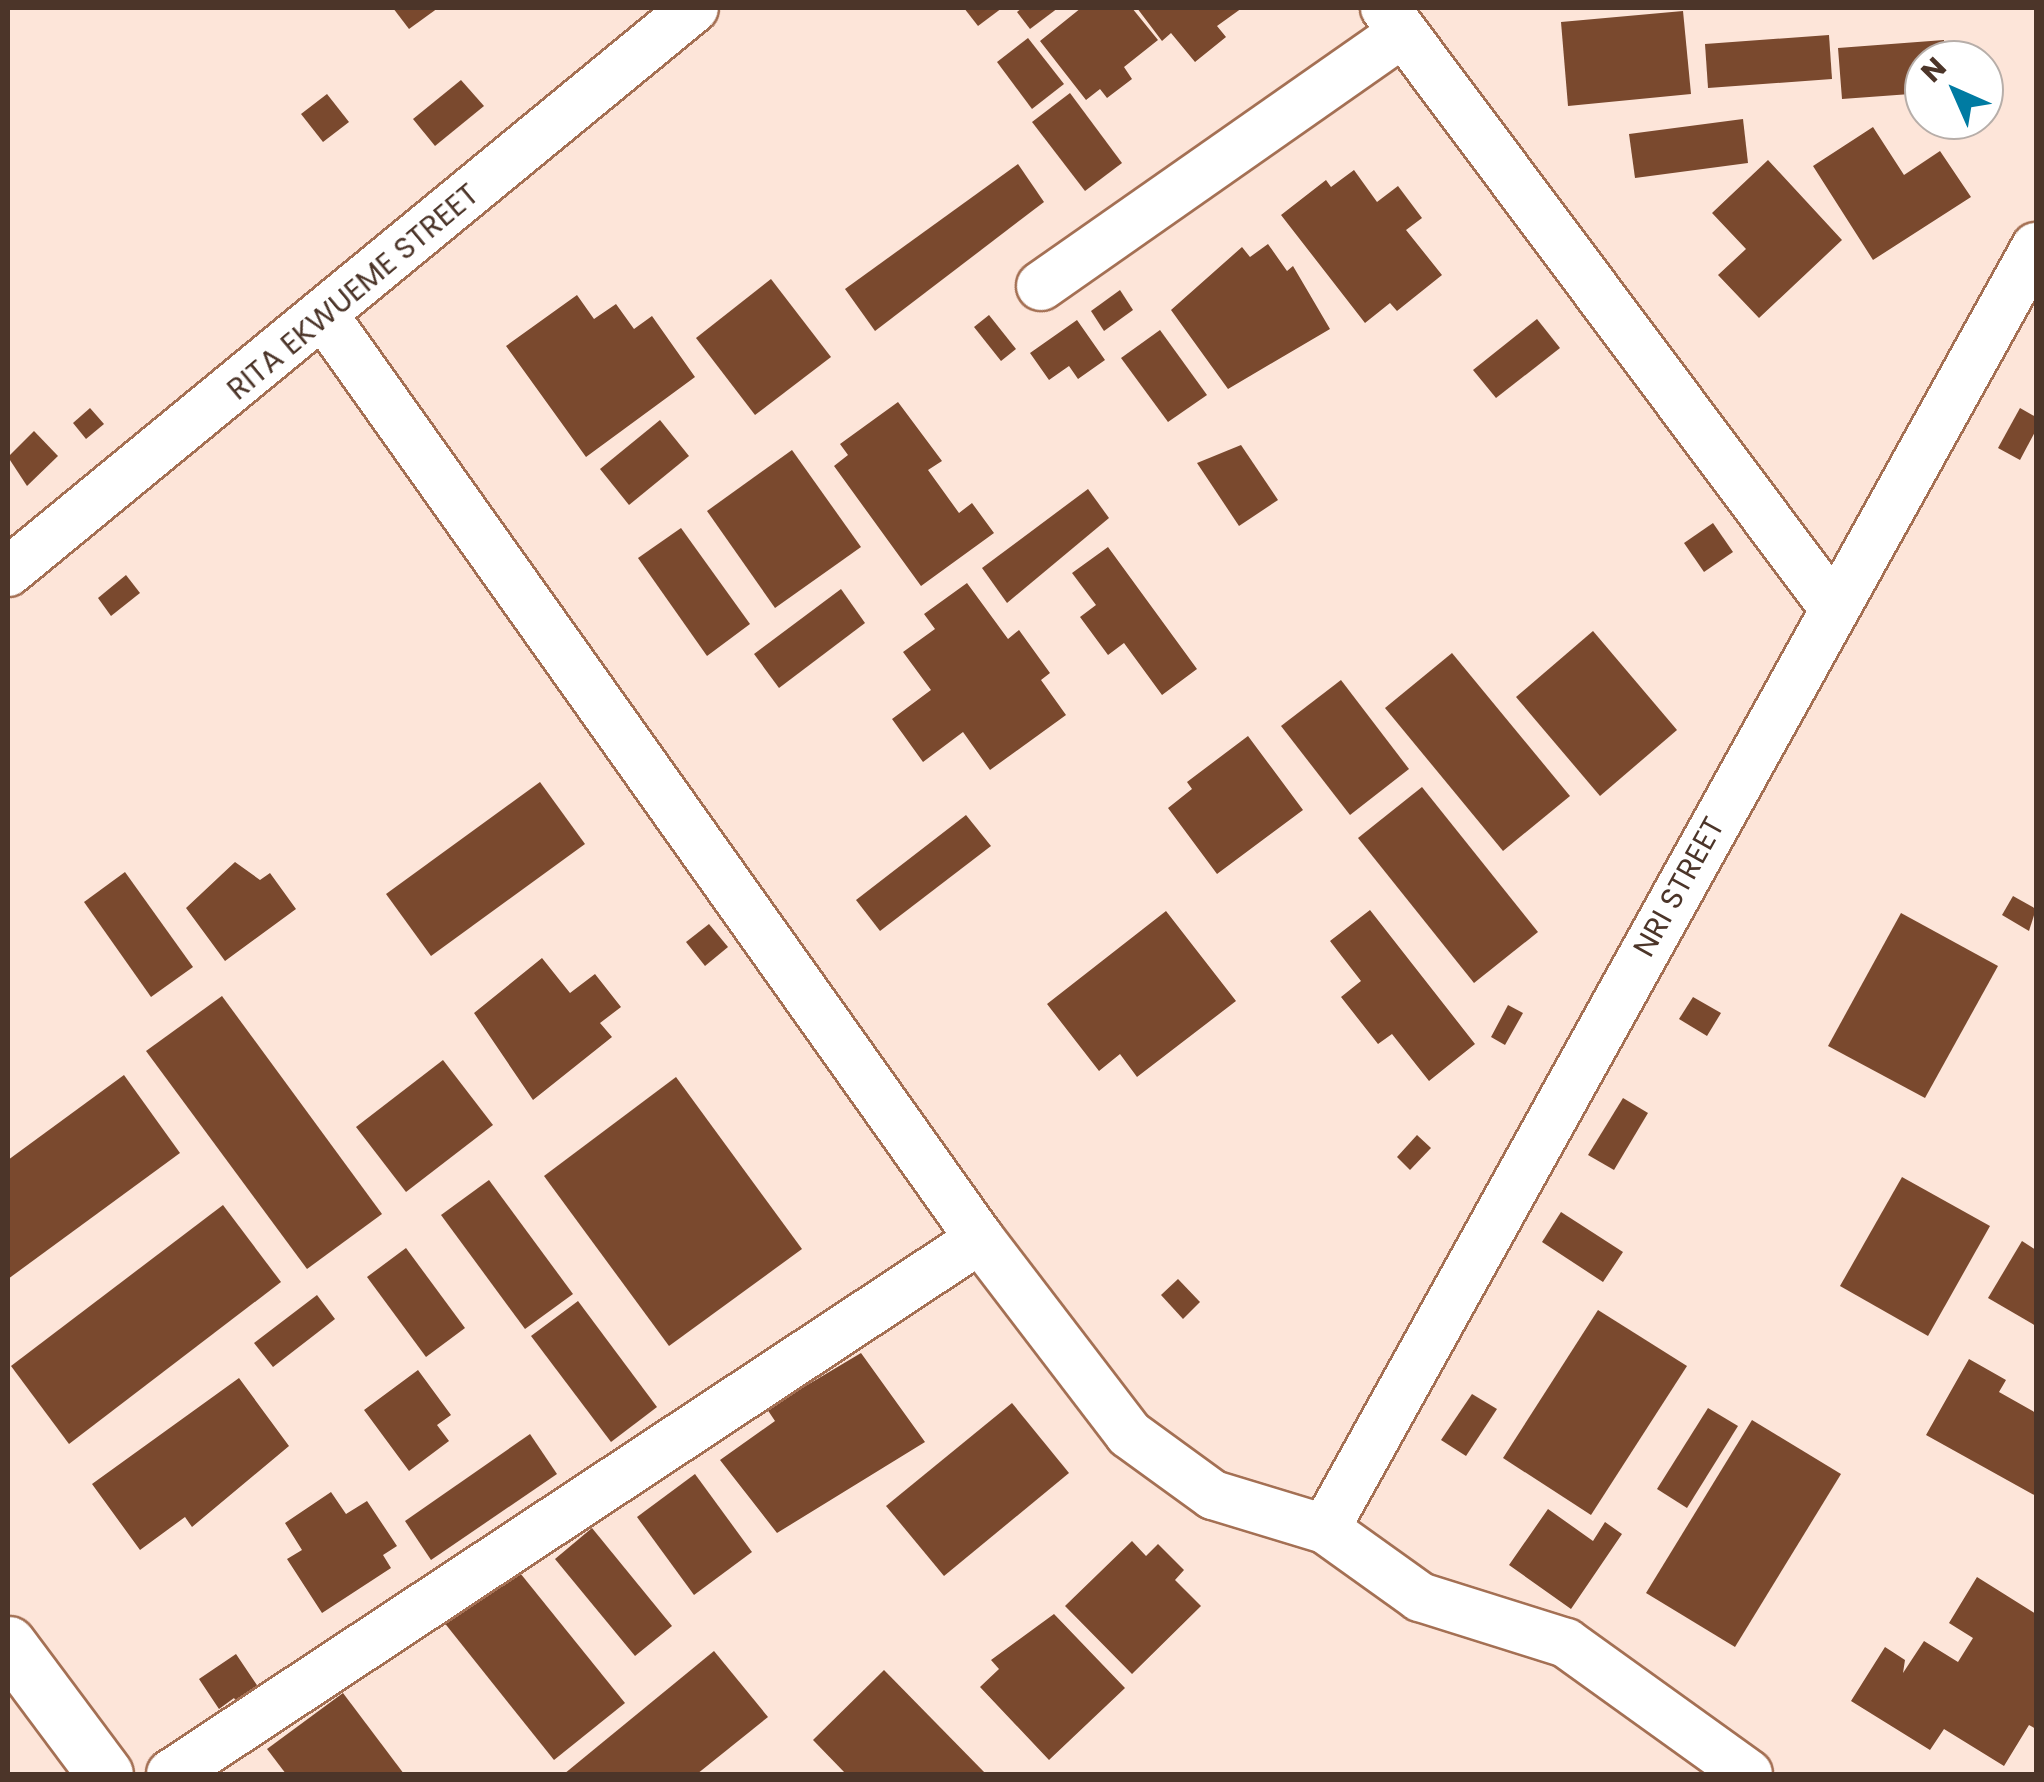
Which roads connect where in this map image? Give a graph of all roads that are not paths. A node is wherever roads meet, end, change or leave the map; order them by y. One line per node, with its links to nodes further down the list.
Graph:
1 (694, 8): 5 (street, RITA EKWUEME STREET)
2 (1394, 20): 4 (street); 7 (street)
3 (2036, 247): 7 (street, NRI STREET)
4 (1042, 286)
5 (325, 317): 6 (street, RITA EKWUEME STREET); 8 (street)
6 (8, 572)
7 (1832, 608): 9 (street, NRI STREET)
8 (980, 1239): 9 (street); 12 (street)
9 (1325, 1529): 13 (street)
10 (8, 1644): 11 (main road)
11 (104, 1774)
12 (171, 1774)
13 (1748, 1774)

